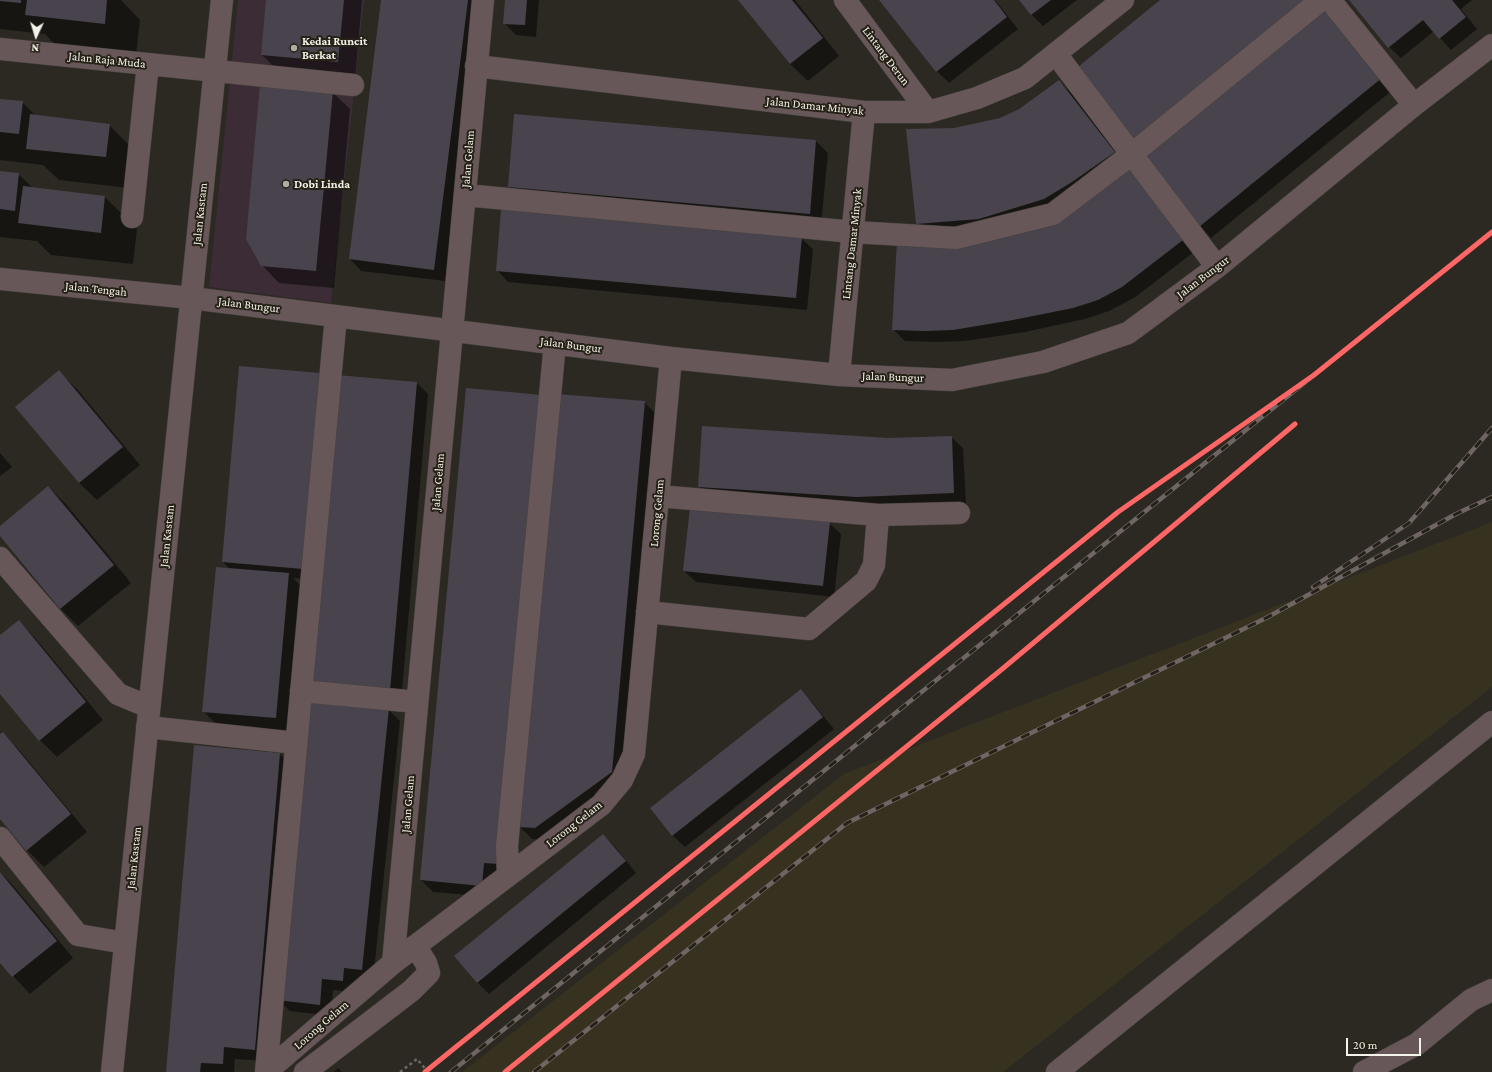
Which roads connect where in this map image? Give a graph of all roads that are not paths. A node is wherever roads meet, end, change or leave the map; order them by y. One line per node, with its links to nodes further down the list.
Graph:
1 (222, 0): 12 (street, Jalan Kastam)
2 (483, 0): 11 (street, Jalan Gelam)
3 (845, 0): 16 (street, Lintang Derun)
4 (1123, 0): 9 (street, Jalan Damar Minyak)
5 (1321, 0): 17 (street)
6 (1330, 0): 14 (street)
7 (1492, 44): 14 (street, Jalan Bungur)
8 (0, 49): 10 (street, Jalan Raja Muda)
9 (1056, 54): 16 (street, Jalan Damar Minyak); 17 (street)
10 (148, 64): 12 (street, Jalan Raja Muda); 19 (street)
11 (476, 66): 15 (street, Jalan Damar Minyak); 18 (street, Jalan Gelam)
12 (215, 72): 13 (street, Jalan Raja Muda); 23 (street, Jalan Kastam)
13 (353, 85)
14 (1414, 105): 21 (street, Jalan Bungur)
15 (864, 112): 16 (street, Jalan Damar Minyak); 20 (street, Lintang Damar Minyak)
16 (928, 112)
17 (1132, 154): 20 (street); 21 (street)
18 (465, 196): 20 (street); 25 (street, Jalan Gelam)
19 (132, 217)
20 (853, 232): 28 (street, Lintang Damar Minyak)
21 (1217, 267): 28 (street, Jalan Bungur)
22 (0, 279): 23 (street, Jalan Tengah)
23 (191, 298): 24 (street, Jalan Bungur); 36 (street, Jalan Kastam)
24 (336, 316): 25 (street, Jalan Bungur); 34 (street)
25 (452, 331): 26 (street, Jalan Bungur); 35 (street, Jalan Gelam)
26 (555, 343): 27 (street, Jalan Bungur); 40 (street)
27 (671, 358): 28 (street, Jalan Bungur); 29 (street, Lorong Gelam)
28 (839, 376)
29 (658, 496): 31 (street); 33 (street, Lorong Gelam)
30 (959, 513): 31 (street)
31 (878, 515): 33 (street)
32 (0, 558): 36 (street)
33 (647, 612): 40 (street, Lorong Gelam)
34 (301, 691): 35 (street); 38 (street)
35 (417, 702): 43 (street, Jalan Gelam)
36 (148, 717): 38 (street); 41 (street, Jalan Kastam)
37 (1492, 722): 48 (street)
38 (296, 743): 46 (street)
39 (0, 838): 41 (street)
40 (508, 875): 42 (street, Lorong Gelam)
41 (125, 943): 45 (street, Jalan Kastam)
42 (415, 946): 43 (street, Lorong Gelam); 47 (street)
43 (393, 963): 46 (street, Lorong Gelam)
44 (1492, 990): 49 (street)
45 (112, 1072)
46 (266, 1072)
47 (305, 1072)
48 (1057, 1072)
49 (1364, 1072)

